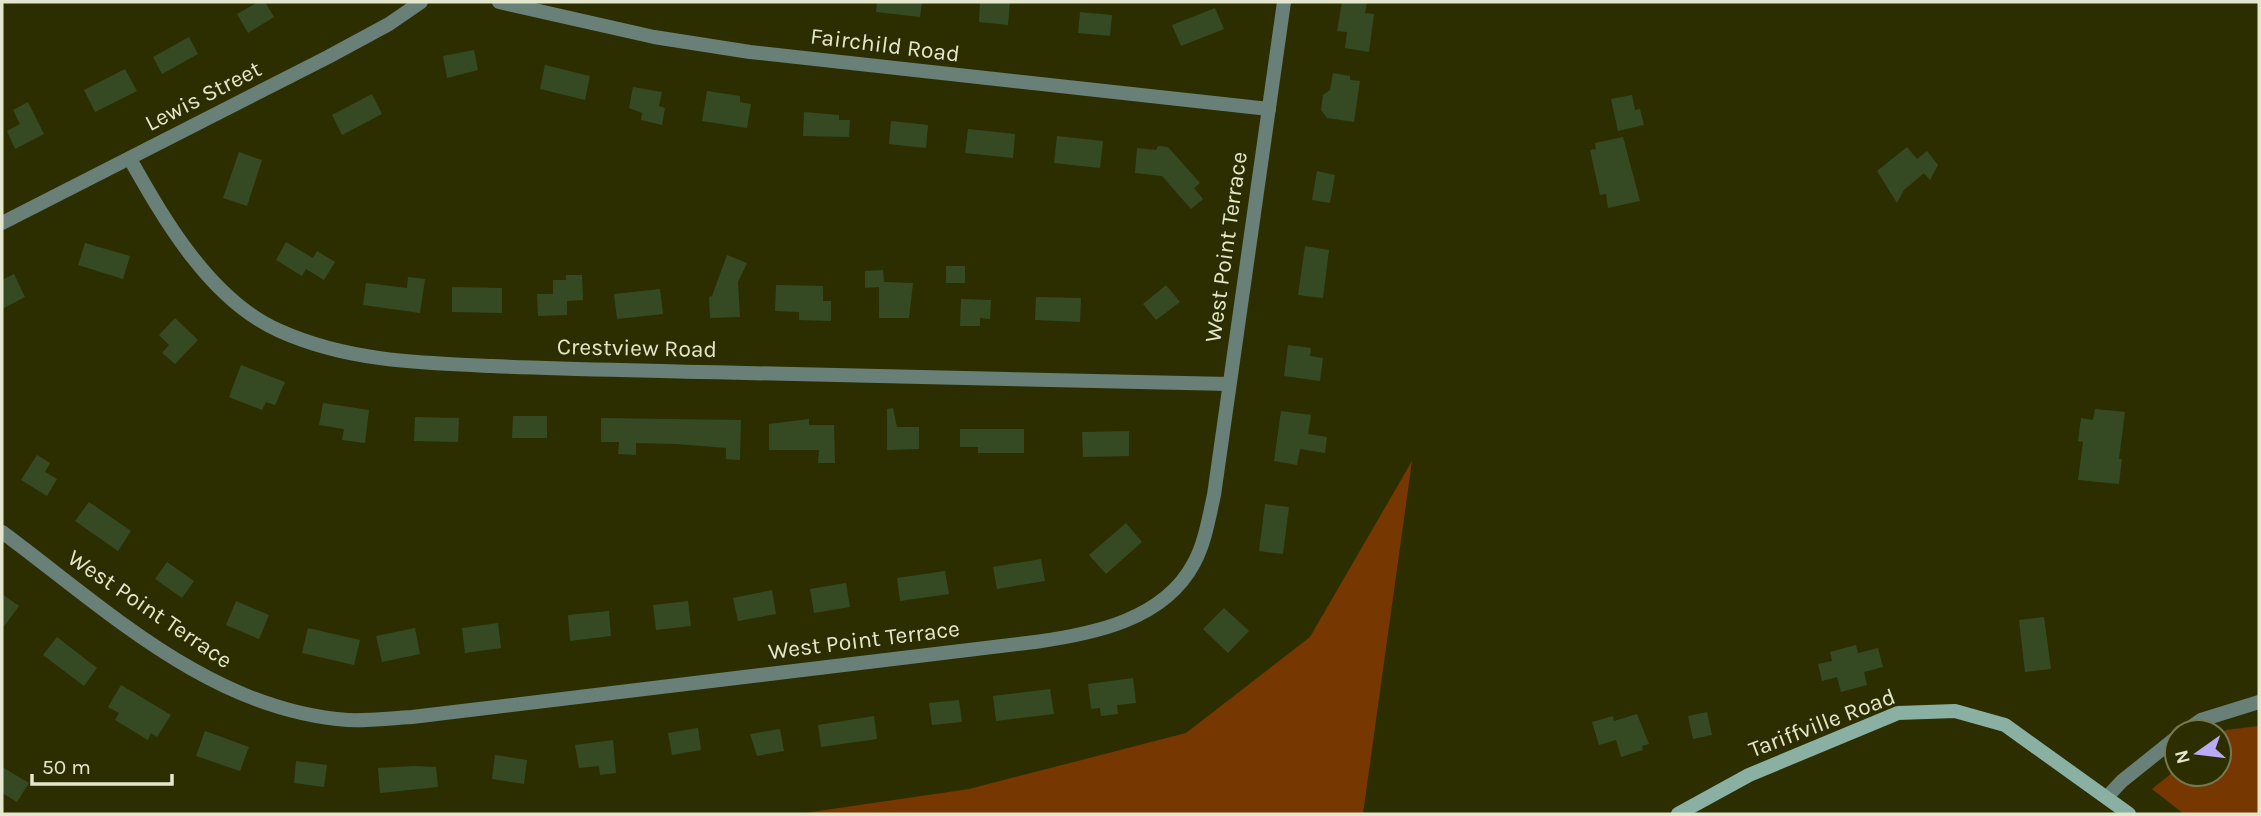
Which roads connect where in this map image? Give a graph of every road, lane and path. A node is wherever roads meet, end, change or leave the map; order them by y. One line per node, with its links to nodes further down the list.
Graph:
1 (421, 2): 5 (street, Lewis Street)
2 (499, 2): 4 (street, Fairchild Road)
3 (1284, 2): 4 (street, West Point Terrace)
4 (1269, 109): 7 (street, West Point Terrace)
5 (130, 159): 6 (street, Lewis Street); 7 (street, Crestview Road)
6 (2, 223)
7 (1229, 384): 8 (street, West Point Terrace)
8 (2, 532)
9 (2259, 702): 10 (street)
10 (2207, 718)
11 (2163, 748): 12 (street)
12 (2107, 797): 13 (main road, Tariffville Road); 14 (main road, Tariffville Road)
13 (1678, 814)
14 (2129, 814)

